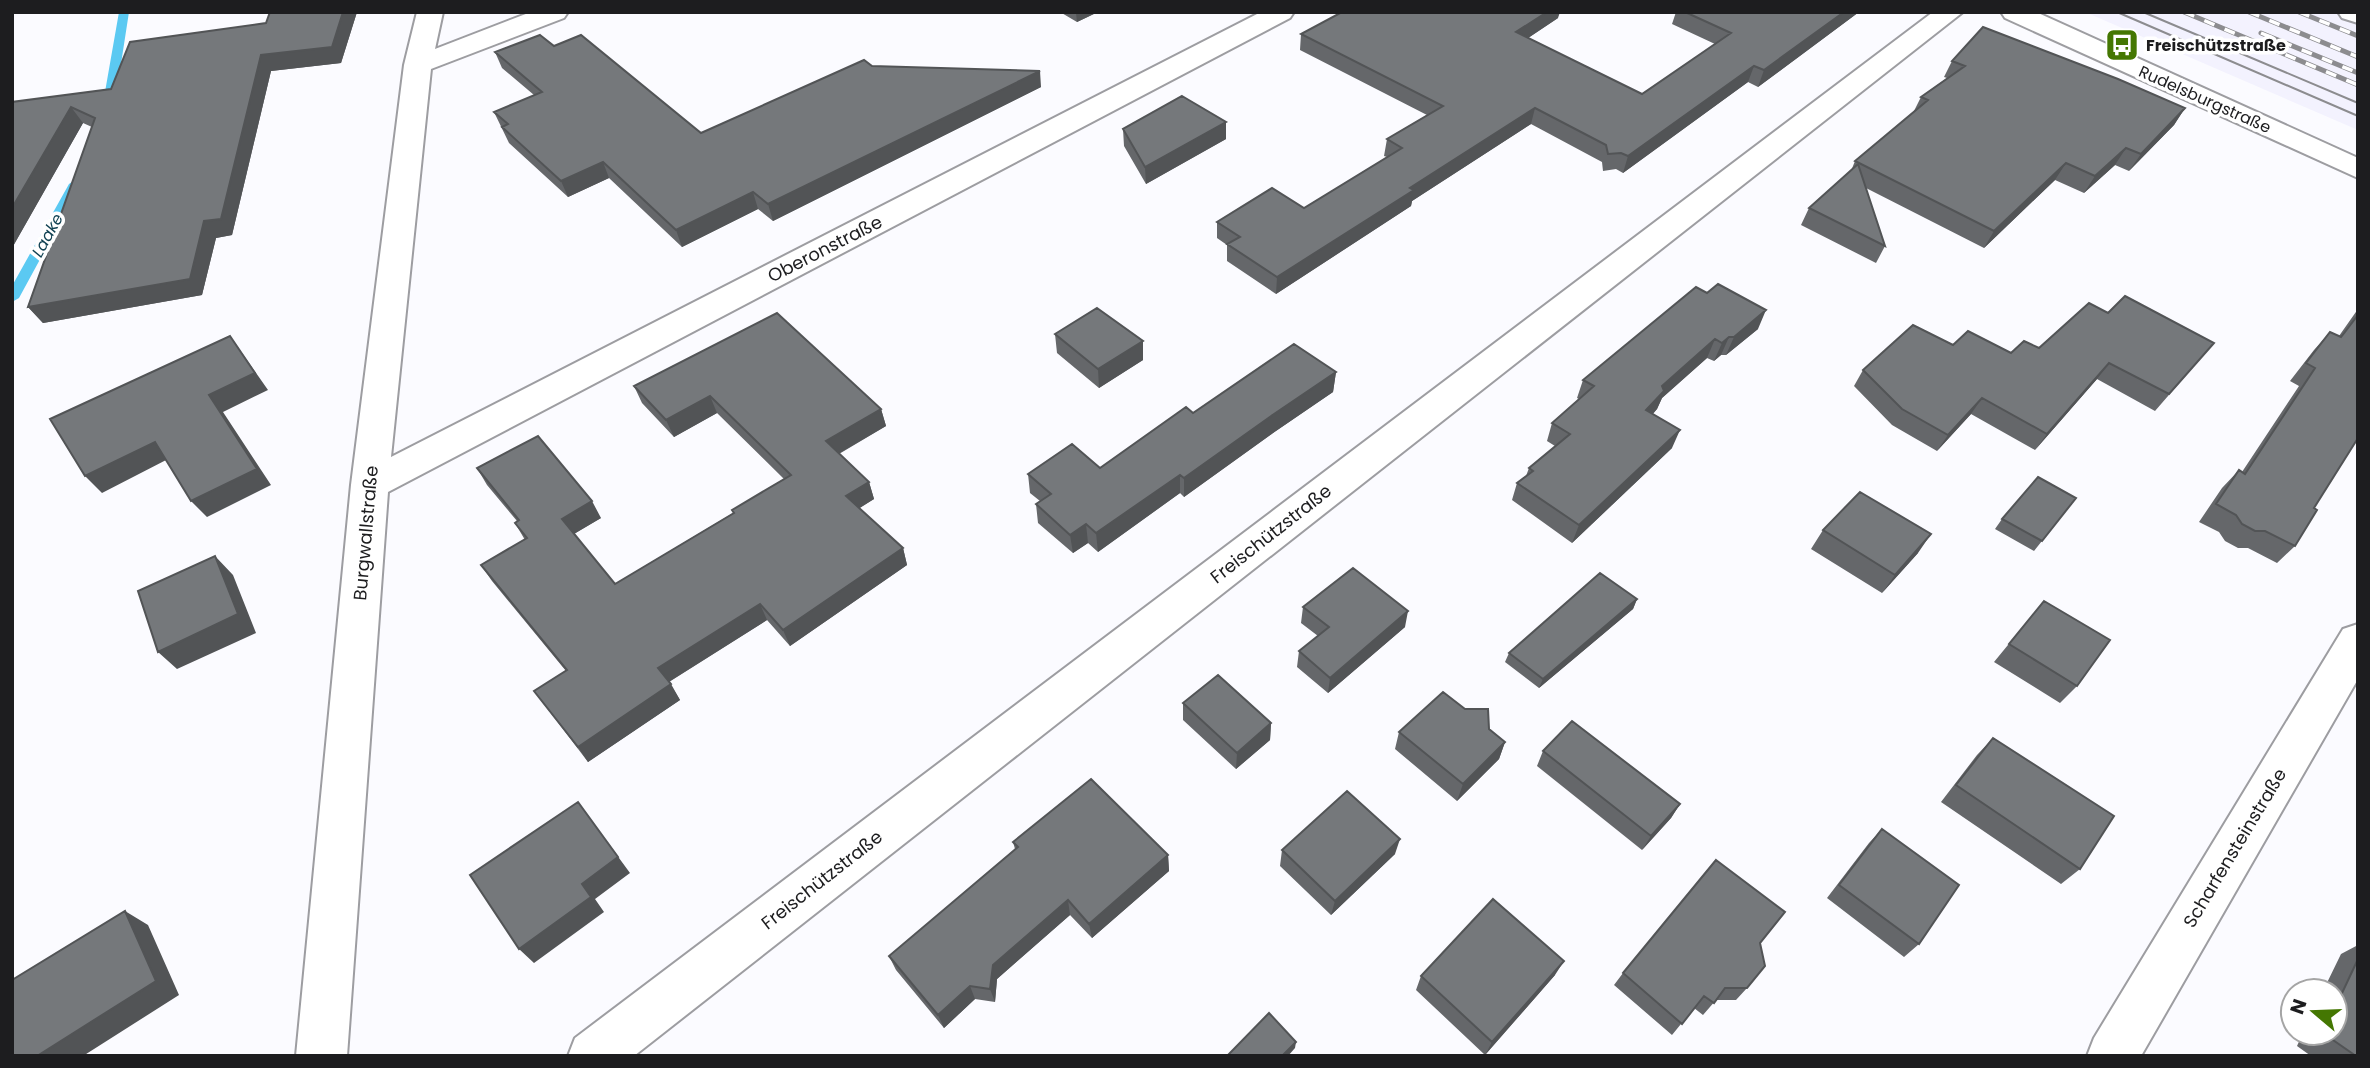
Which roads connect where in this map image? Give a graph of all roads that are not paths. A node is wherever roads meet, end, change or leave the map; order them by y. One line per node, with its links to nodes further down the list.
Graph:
1 (430, 12): 8 (street, Burgwallstraße)
2 (555, 12): 8 (street)
3 (1281, 12): 10 (street, Oberonstraße)
4 (1950, 12): 13 (street, Freischützstraße)
5 (2014, 12): 9 (street, Rudelsburgstraße)
6 (2351, 12): 7 (street)
7 (2358, 15)
8 (418, 65): 10 (street, Burgwallstraße)
9 (2358, 169)
10 (370, 485): 12 (street, Burgwallstraße)
11 (2358, 641): 14 (street, Scharfensteinstraße)
12 (321, 1056)
13 (593, 1056)
14 (2112, 1056)

